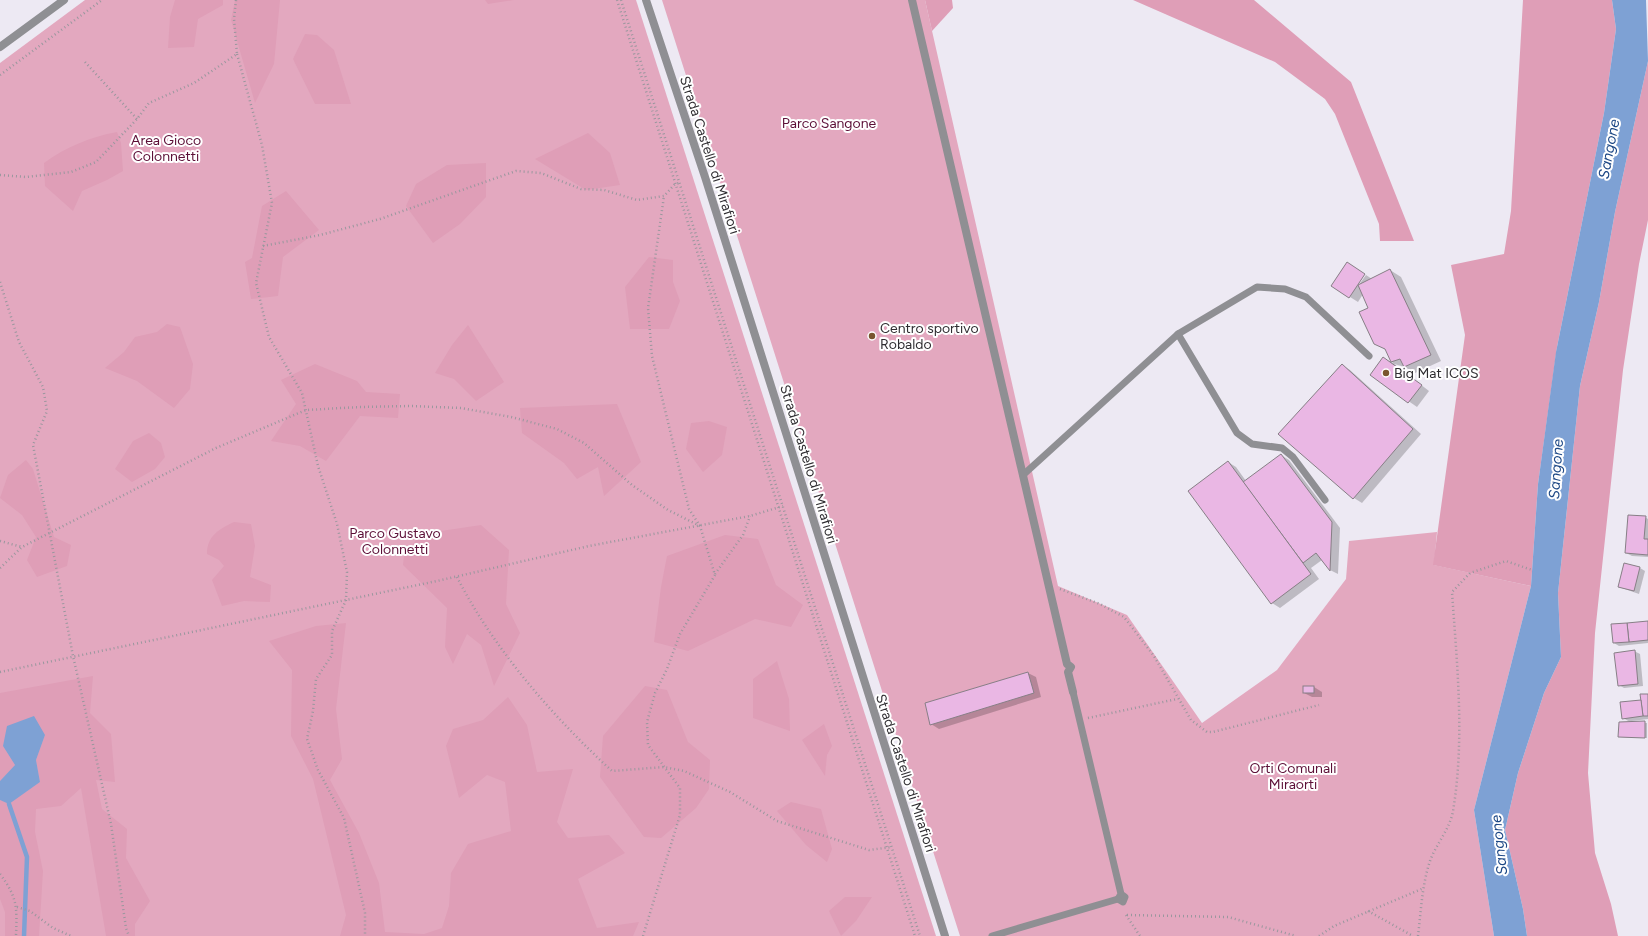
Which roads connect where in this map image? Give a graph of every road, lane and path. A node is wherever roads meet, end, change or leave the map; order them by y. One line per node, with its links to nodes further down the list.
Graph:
1 (64, 0): 8 (street)
2 (102, 0): 11 (path)
3 (236, 0): 9 (path)
4 (616, 0): 15 (path)
5 (621, 0): 14 (path)
6 (646, 0): 57 (street, Strada Castello di Mirafiori)
7 (912, 0): 22 (street)
8 (0, 47)
9 (237, 54): 12 (path); 17 (path)
10 (85, 62): 12 (path)
11 (0, 75)
12 (137, 119): 13 (path)
13 (0, 175)
14 (680, 182): 15 (path); 24 (path)
15 (675, 184): 16 (path); 25 (path)
16 (664, 196): 17 (path); 27 (path)
17 (263, 246): 21 (path)
18 (0, 282): 28 (path)
19 (1178, 334): 20 (lane); 22 (lane); 23 (lane)
20 (1369, 356)
21 (306, 410): 27 (path); 28 (path); 36 (path)
22 (1023, 474): 35 (street)
23 (1325, 500)
24 (783, 506): 25 (path); 44 (path)
25 (778, 508): 26 (path); 45 (path)
26 (750, 516): 27 (path); 33 (path)
27 (700, 526): 33 (path); 34 (path)
28 (48, 534): 30 (path); 37 (path)
29 (0, 541): 30 (path)
30 (22, 547): 31 (path)
31 (0, 568)
32 (1532, 570): 47 (path)
33 (715, 575): 43 (path)
34 (457, 577): 36 (path); 43 (path)
35 (1050, 590): 39 (street); 40 (path)
36 (346, 600): 37 (path); 53 (path)
37 (73, 656): 38 (path); 52 (path)
38 (0, 672)
39 (1073, 692): 42 (lane)
40 (1177, 699): 41 (path); 42 (path)
41 (1319, 705)
42 (1080, 720): 58 (lane)
43 (664, 768): 45 (path); 54 (path)
44 (892, 847): 45 (path); 56 (path)
45 (887, 848): 55 (path)
46 (0, 874): 48 (path)
47 (1424, 888): 49 (path); 63 (path)
48 (17, 907): 50 (path); 51 (path)
49 (1367, 911): 61 (path); 62 (path)
50 (16, 936)
51 (71, 936)
52 (129, 936)
53 (366, 936)
54 (643, 936)
55 (915, 936)
56 (920, 936)
57 (945, 936)
58 (992, 936)
59 (1140, 936): 60 (path)
60 (1296, 936)
61 (1320, 936)
62 (1413, 936)
63 (1418, 936)

